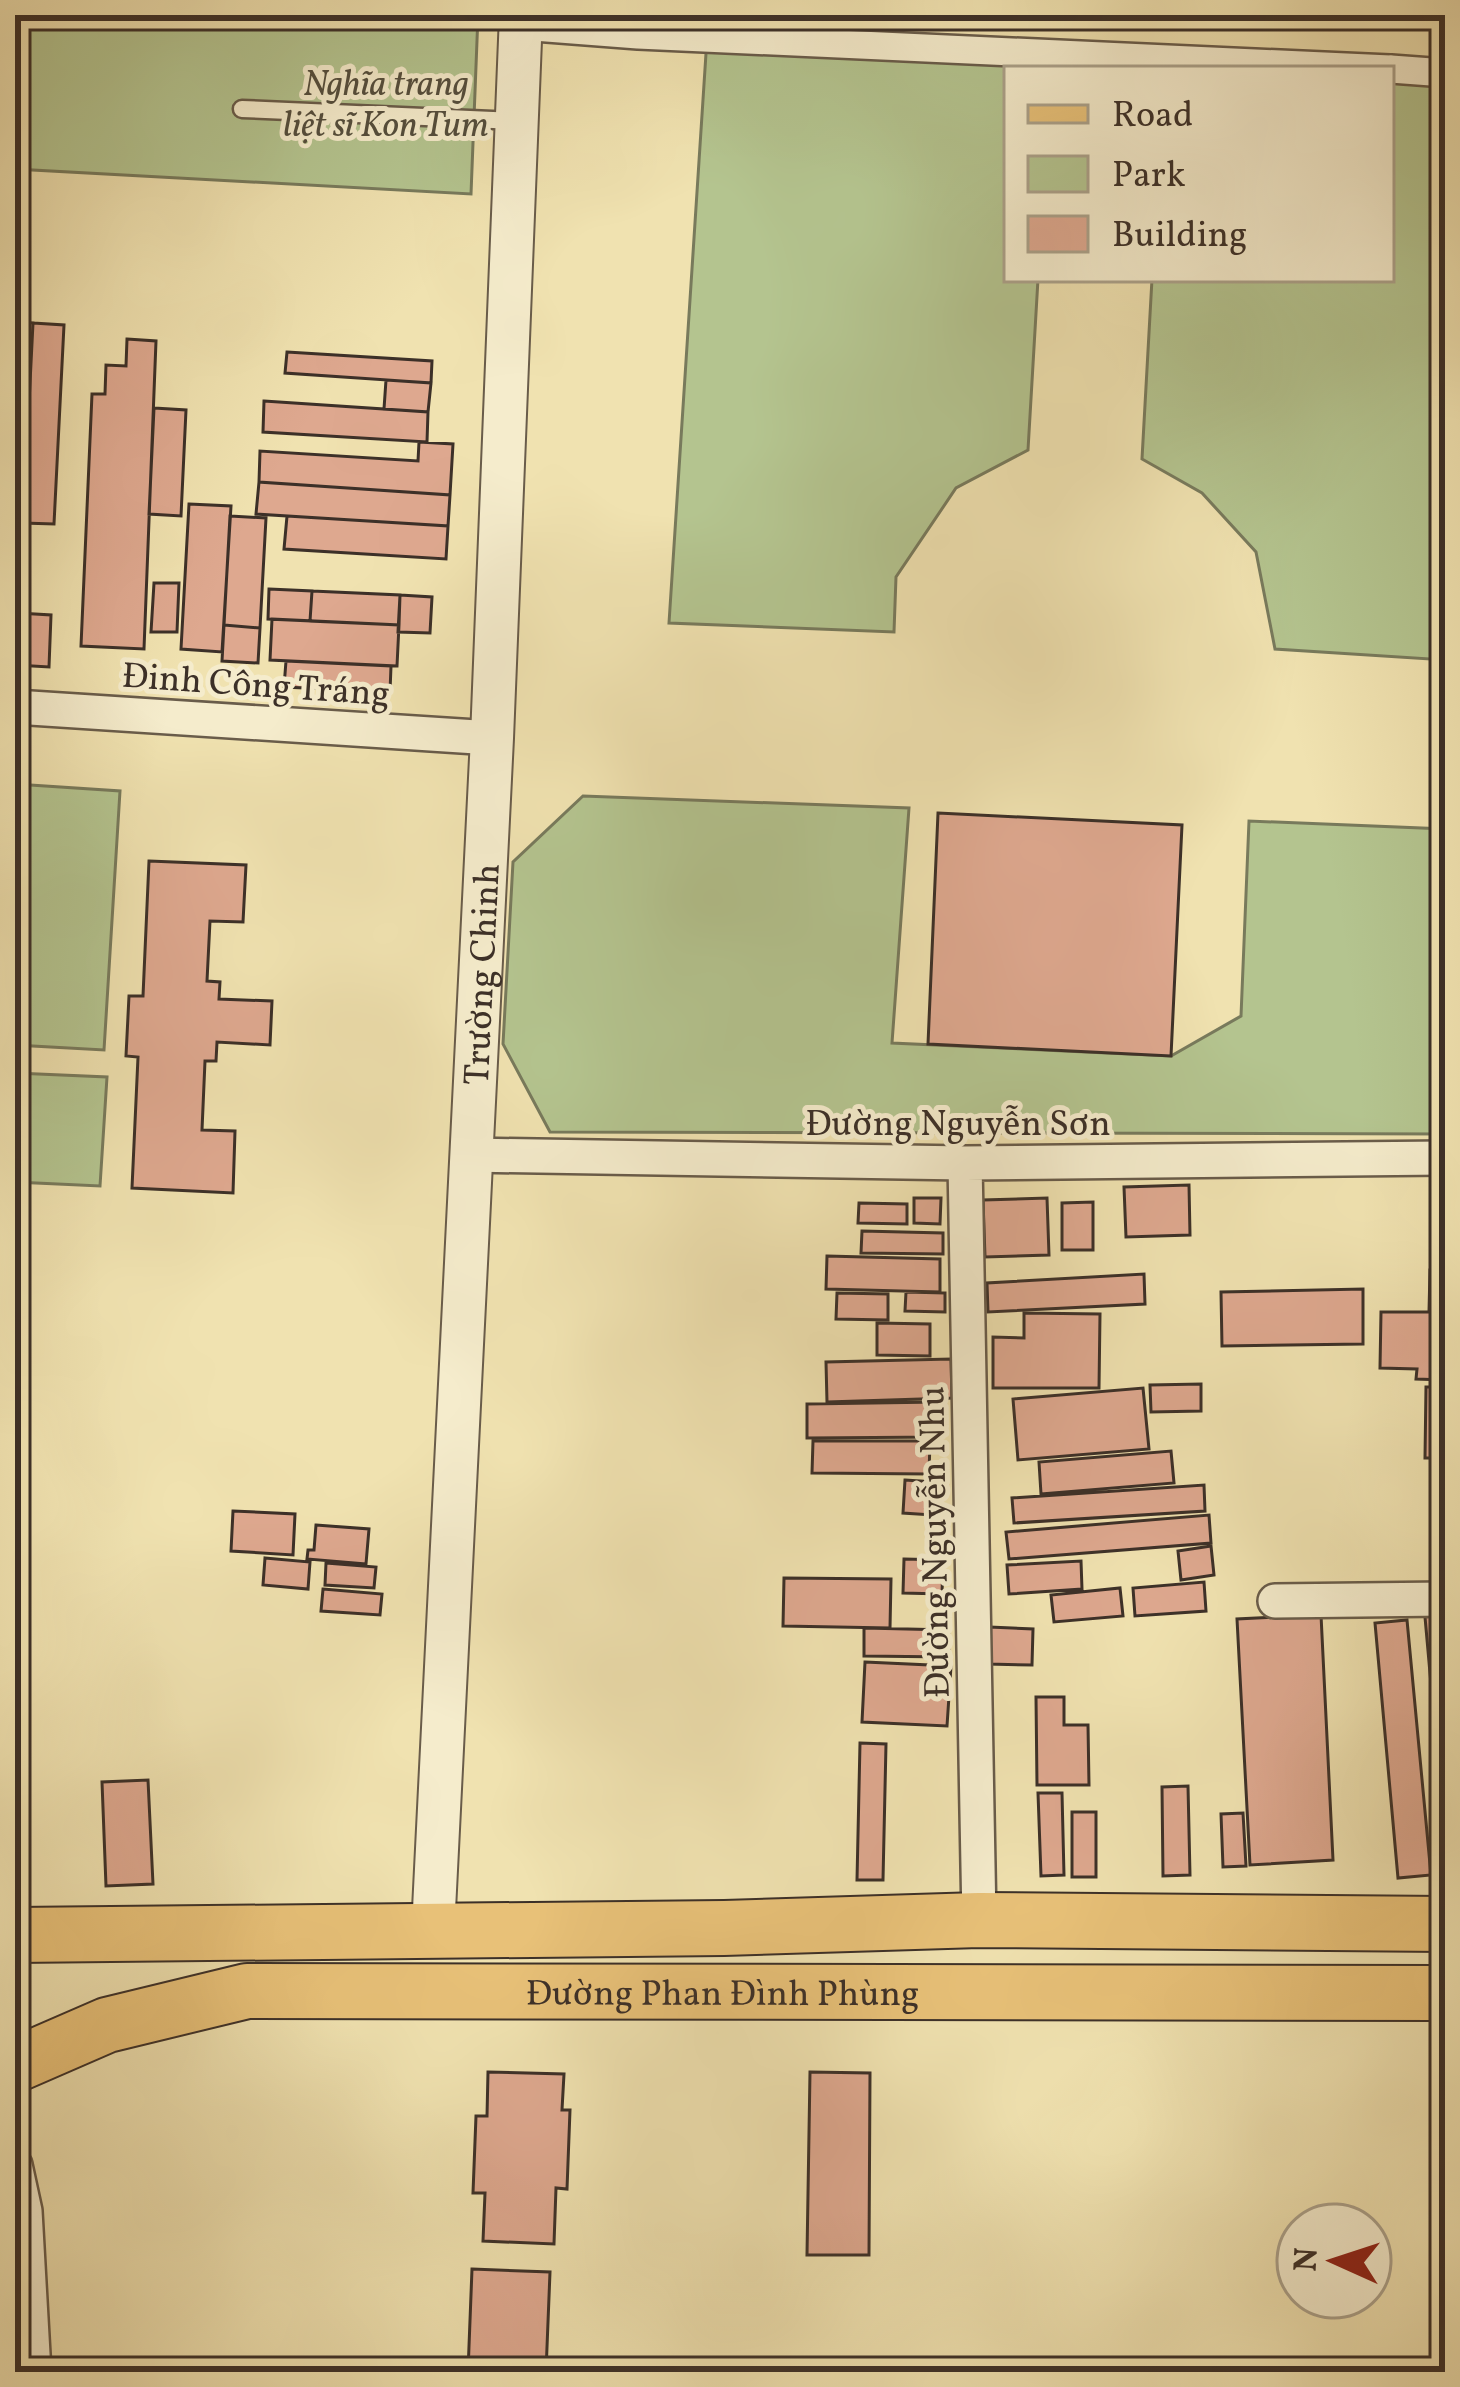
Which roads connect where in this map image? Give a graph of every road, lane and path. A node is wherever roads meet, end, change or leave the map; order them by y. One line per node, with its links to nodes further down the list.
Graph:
1 (521, 21): 2 (street); 6 (street, Trường Chinh)
2 (1324, 66)
3 (1394, 69): 4 (street)
4 (1445, 73)
5 (242, 109): 6 (lane)
6 (517, 121): 8 (street, Trường Chinh)
7 (15, 707): 8 (street, Đinh Công Tráng)
8 (492, 738): 9 (street, Trường Chinh)
9 (471, 1155): 11 (street, Đường Nguyễn Sơn); 17 (street, Trường Chinh)
10 (1445, 1158): 11 (street, Đường Nguyễn Sơn)
11 (965, 1163): 14 (street, Đường Nguyễn Nhu)
12 (1445, 1599): 13 (street)
13 (1275, 1601)
14 (979, 1920): 15 (main road, Đường Phan Đình Phùng); 16 (main road, Đường Phan Đình Phùng)
15 (1445, 1924)
16 (635, 1928): 17 (main road, Đường Phan Đình Phùng); 19 (main road)
17 (433, 1930): 18 (main road, Đường Phan Đình Phùng)
18 (15, 1935)
19 (633, 1993): 20 (main road, Đường Phan Đình Phùng); 21 (main road, Đường Phan Đình Phùng)
20 (1445, 1993)
21 (15, 2065)
22 (15, 2165): 25 (street)
23 (15, 2358): 24 (street)
24 (21, 2372)
25 (34, 2372)

